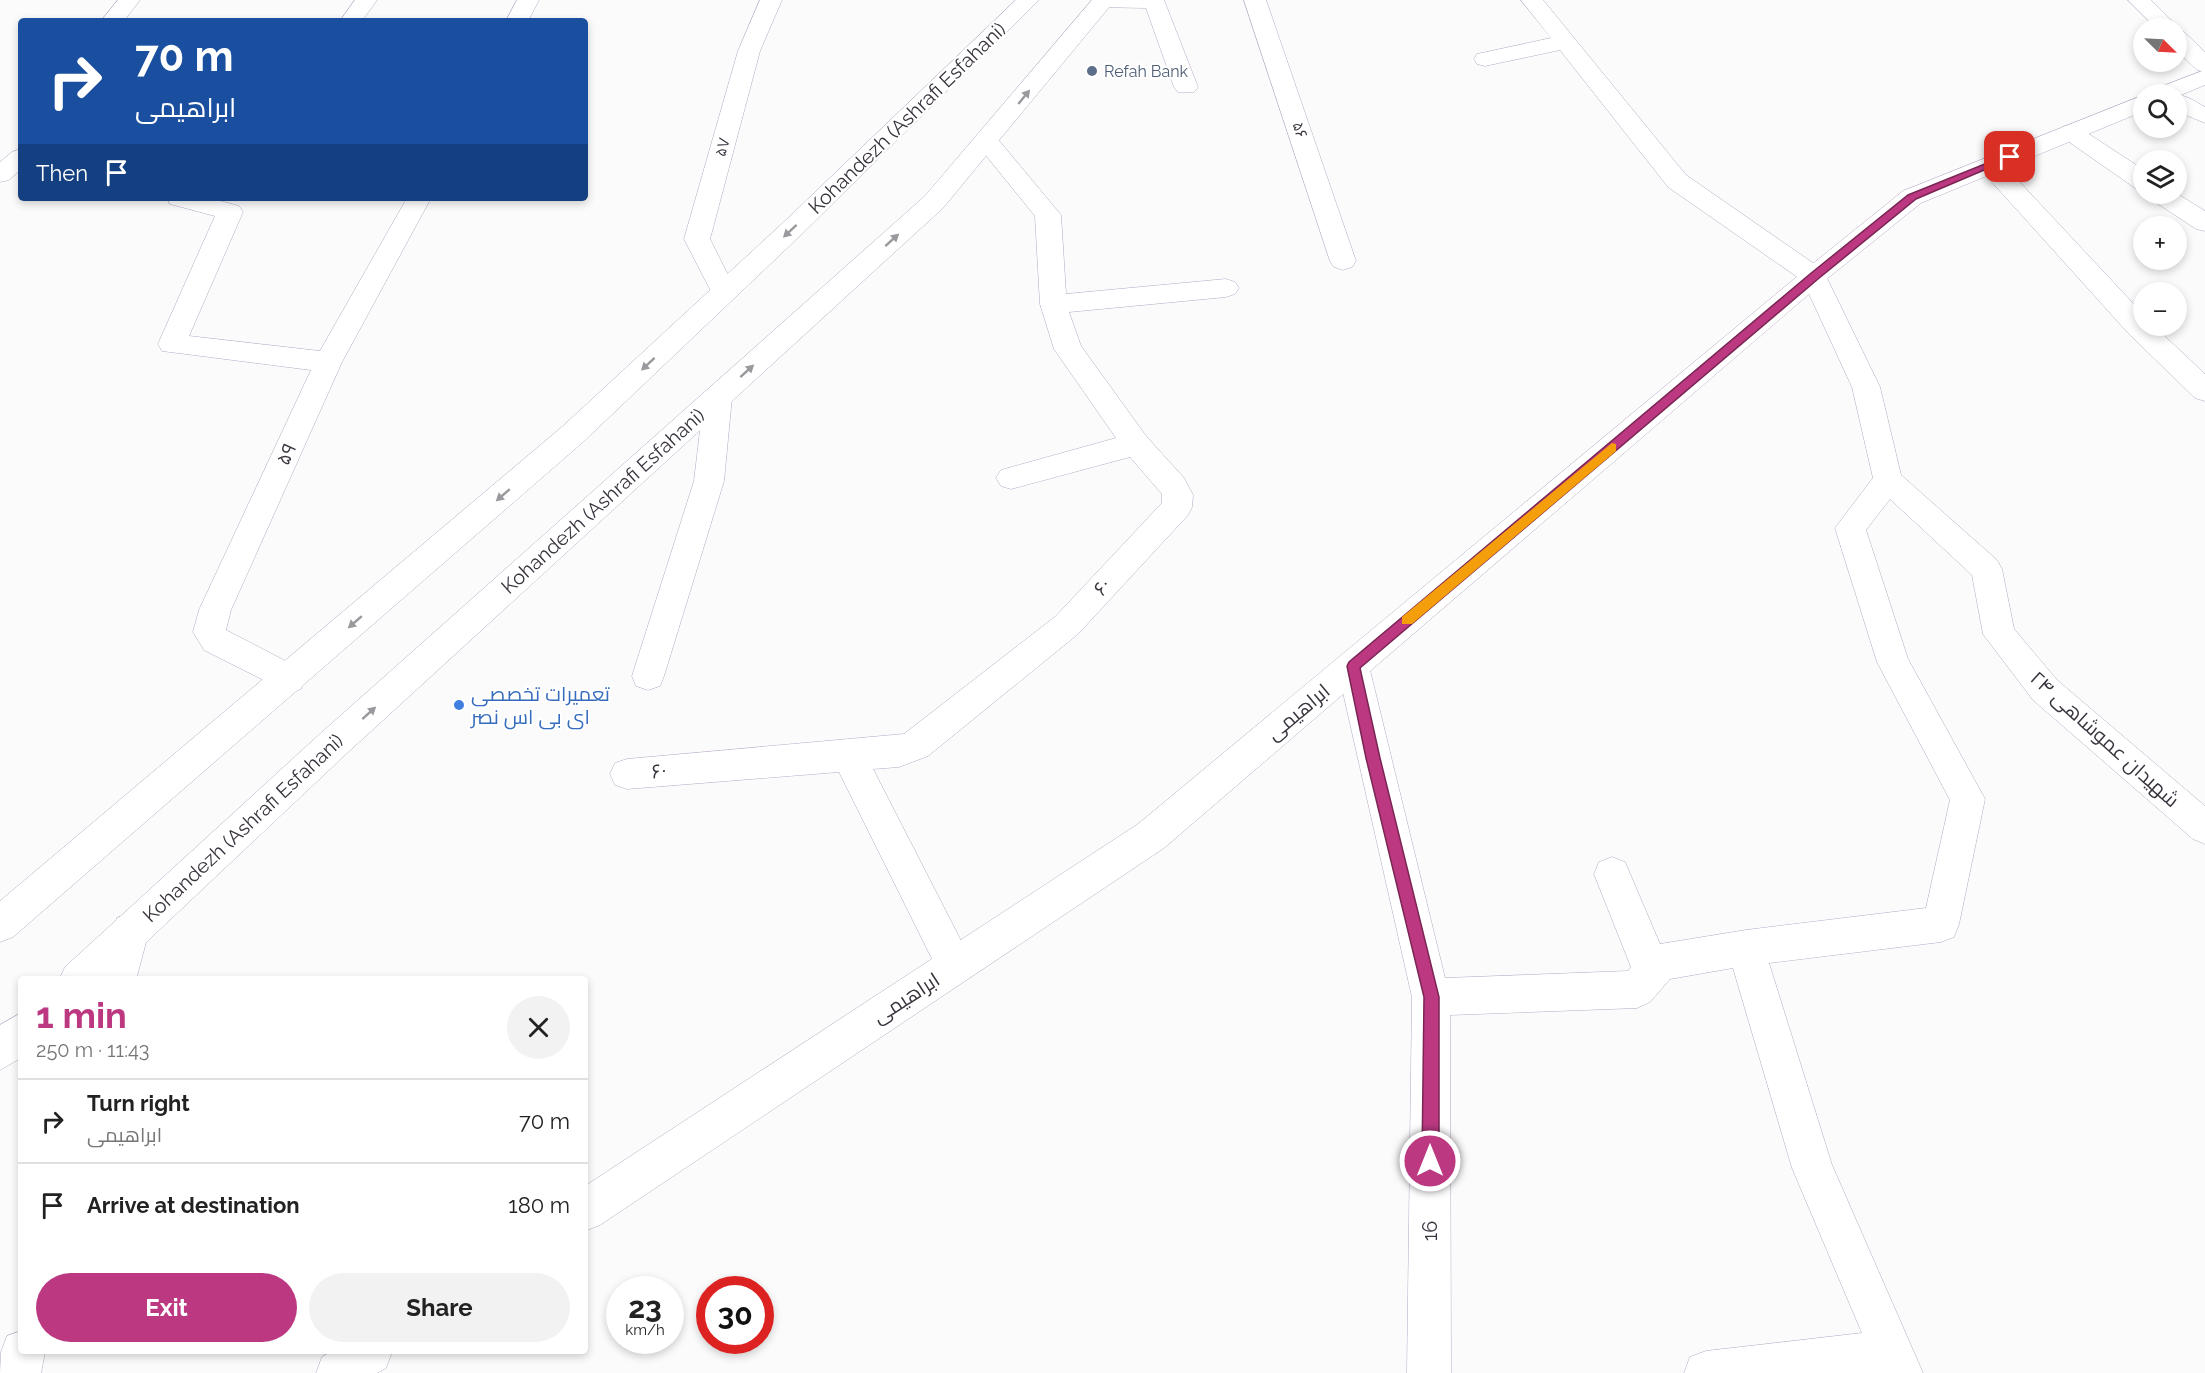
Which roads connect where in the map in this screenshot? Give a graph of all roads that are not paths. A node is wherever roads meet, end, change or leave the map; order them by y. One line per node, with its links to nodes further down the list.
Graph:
1 (129, 0): 10 (street)
2 (366, 0): 11 (street)
3 (528, 0): 12 (street)
4 (771, 0): 39 (street, ۵۷)
5 (1028, 0): 39 (street, Kohandezh (Ashrafi Esfahani), one-way to 39)
6 (1255, 0): 36 (street, ۵۶)
7 (1532, 0): 14 (street)
8 (2139, 0): 13 (street)
9 (1103, 1): 20 (street); 25 (street, Kohandezh (Ashrafi Esfahani), one-way to 9)
10 (114, 18)
11 (353, 18)
12 (519, 18)
13 (2158, 18)
14 (1566, 42): 16 (street); 37 (street)
15 (2187, 48): 17 (street)
16 (1485, 59)
17 (2205, 65)
18 (2205, 77): 19 (street)
19 (2187, 84)
20 (1186, 87)
21 (2133, 106): 24 (street, ابراهیمی)
22 (2187, 107): 23 (street)
23 (2205, 116)
24 (2070, 132): 29 (street, ابراهیمی); 31 (street)
25 (987, 142): 40 (street, ۶۰); 43 (street, Kohandezh (Ashrafi Esfahani), one-way to 25)
26 (0, 152): 27 (street)
27 (18, 155)
28 (18, 159): 30 (street)
29 (1990, 165): 37 (street, ابراهیمی); 42 (street)
30 (0, 174)
31 (2133, 175)
32 (189, 201): 41 (street)
33 (417, 201): 41 (street, ۵۹)
34 (2176, 204): 35 (street)
35 (2205, 223)
36 (1343, 261)
37 (1814, 276): 46 (street); 47 (street, ابراهیمی)
38 (1226, 288): 40 (street)
39 (724, 293): 49 (street, Kohandezh (Ashrafi Esfahani), one-way to 49)
40 (1053, 304): 44 (street, ۶۰)
41 (328, 362): 49 (street, ۵۹)
42 (2205, 391)
43 (718, 397): 48 (street); 55 (street, Kohandezh (Ashrafi Esfahani), one-way to 43)
44 (1136, 444): 45 (street); 50 (street, ۶۰)
45 (1011, 478)
46 (1888, 480): 52 (street, ۲۴ شهیدان عموشاهی); 56 (street)
47 (1353, 666): 58 (street, ابراهیمی); 61 (street, 16)
48 (648, 676)
49 (289, 679): 54 (street, Kohandezh (Ashrafi Esfahani))
50 (848, 756): 51 (street, ۶۰); 58 (street)
51 (627, 774)
52 (2205, 828)
53 (1612, 874): 57 (street)
54 (0, 924)
55 (130, 931): 59 (street, Kohandezh (Ashrafi Esfahani)); 60 (street)
56 (1746, 948): 57 (street); 67 (street)
57 (1660, 962): 61 (street)
58 (955, 966): 64 (street, ابراهیمی)
59 (82, 976)
60 (118, 976)
61 (1431, 997): 70 (street, 16)
62 (18, 1035): 63 (street)
63 (0, 1051)
64 (588, 1208)
65 (22, 1354): 68 (street)
66 (367, 1354): 69 (street)
67 (1896, 1363): 71 (street)
68 (19, 1373)
69 (338, 1373)
70 (1429, 1373)
71 (1706, 1373)

